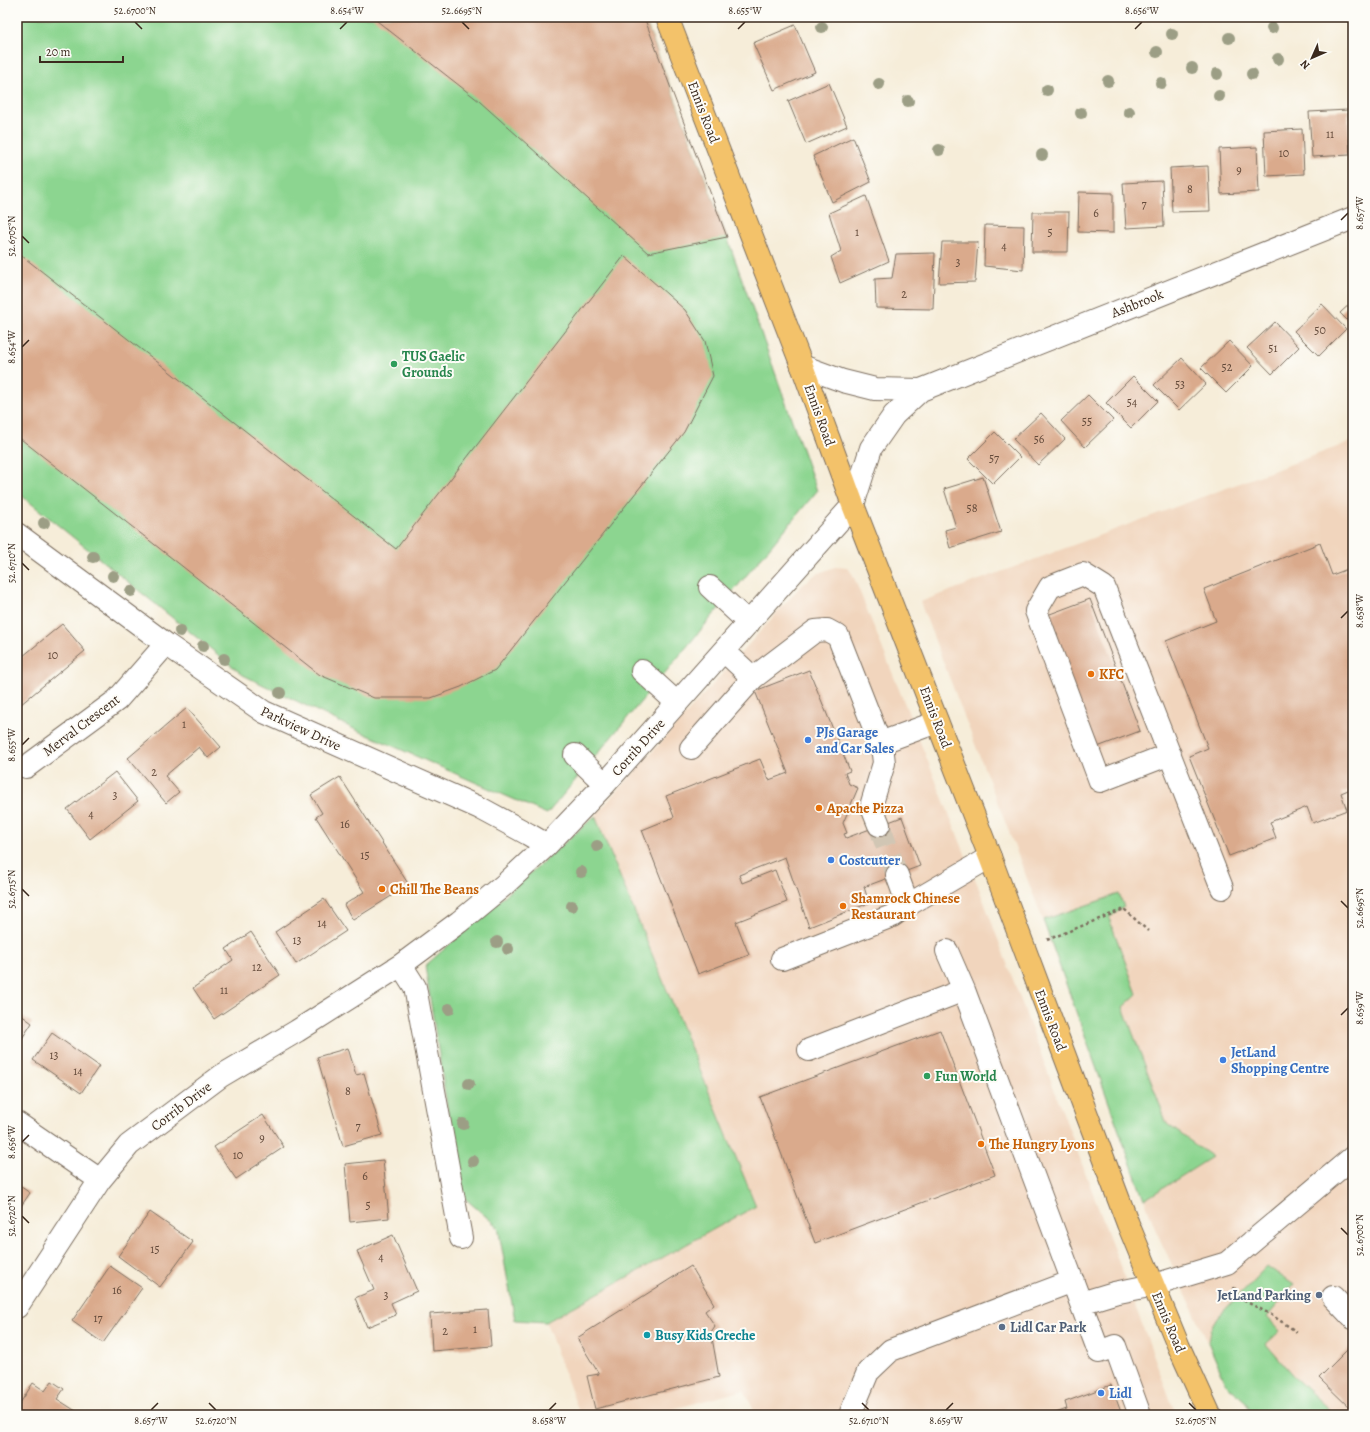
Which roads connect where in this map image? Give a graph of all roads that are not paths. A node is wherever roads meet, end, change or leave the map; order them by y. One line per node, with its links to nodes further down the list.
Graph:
1 (667, 17): 3 (main road, Ennis Road)
2 (1353, 218): 4 (street, Ashbrook)
3 (802, 366): 4 (street, Ashbrook); 5 (main road, Ennis Road)
4 (920, 390): 5 (street, Ashbrook)
5 (853, 505): 8 (street, Corrib Drive); 14 (main road, Ennis Road)
6 (17, 534): 9 (street, Parkview Drive)
7 (710, 587): 8 (street)
8 (749, 623): 10 (street, Corrib Drive)
9 (166, 644): 19 (street, Merval Crescent); 22 (street, Parkview Drive)
10 (724, 651): 12 (street); 13 (street, Corrib Drive)
11 (642, 671): 13 (street)
12 (754, 678): 15 (street); 16 (street)
13 (677, 703): 20 (street, Corrib Drive)
14 (937, 722): 15 (street); 23 (main road, Ennis Road)
15 (880, 743): 21 (street)
16 (690, 748)
17 (575, 754): 20 (street)
18 (1170, 754): 18 (street); 25 (street)
19 (26, 766)
20 (605, 784): 22 (street, Corrib Drive)
21 (879, 825)
22 (547, 845): 29 (street, Corrib Drive)
23 (990, 857): 26 (street); 37 (main road, Ennis Road)
24 (897, 875): 26 (street)
25 (1222, 888)
26 (908, 905): 28 (street)
27 (947, 951): 30 (street)
28 (782, 959)
29 (401, 965): 34 (street, Corrib Drive); 35 (street)
30 (964, 990): 31 (street); 36 (street)
31 (809, 1050)
32 (17, 1123): 34 (street)
33 (1353, 1157): 37 (street)
34 (100, 1180): 40 (street, Corrib Drive)
35 (461, 1238)
36 (1073, 1281): 39 (street); 42 (street)
37 (1154, 1285): 39 (street); 44 (main road, Ennis Road)
38 (1333, 1297): 41 (street)
39 (1081, 1302): 43 (street)
40 (17, 1307)
41 (1353, 1318)
42 (850, 1415)
43 (1140, 1415)
44 (1210, 1415)

